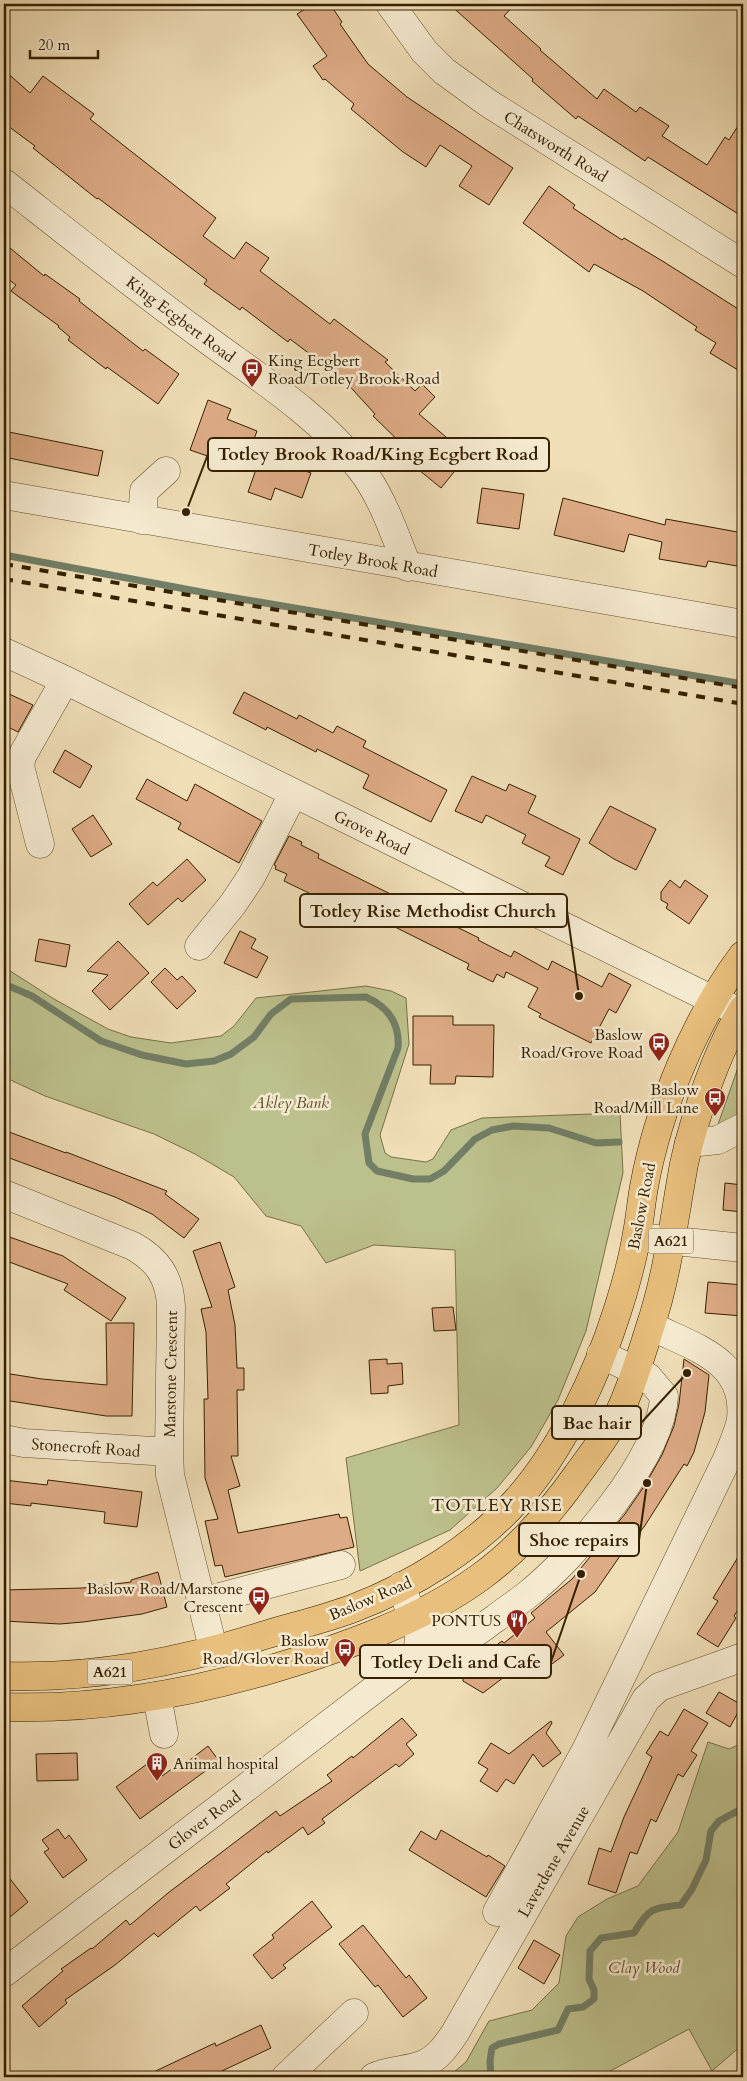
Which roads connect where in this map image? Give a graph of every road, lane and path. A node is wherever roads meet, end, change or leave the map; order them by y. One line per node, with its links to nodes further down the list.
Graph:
1 (390, 4): 3 (street, Chatsworth Road)
2 (4, 182): 7 (street, King Ecgbert Road)
3 (743, 264)
4 (166, 471): 6 (street)
5 (4, 495): 6 (street, Totley Brook Road)
6 (142, 520): 7 (street, Totley Brook Road)
7 (408, 567): 8 (street, Totley Brook Road)
8 (743, 624)
9 (4, 652): 10 (street, Grove Road)
10 (65, 680): 11 (street, Grove Road); 12 (street)
11 (293, 794): 13 (street); 15 (street, Grove Road)
12 (40, 844)
13 (199, 946)
14 (743, 955): 15 (main road, Baslow Road / A621)
15 (714, 1000): 16 (street, Grove Road); 20 (main road, Baslow Road / A621)
16 (742, 1010): 18 (main road, A621)
17 (743, 1127): 18 (street)
18 (689, 1143): 21 (main road, A621)
19 (4, 1194): 27 (street, Marstone Crescent)
20 (637, 1237): 21 (street); 24 (main road, Baslow Road / A621)
21 (672, 1240): 22 (street); 23 (main road, A621)
22 (743, 1248)
23 (651, 1326): 25 (main road, A621); 38 (street)
24 (601, 1354): 25 (street); 29 (main road, Baslow Road / A621)
25 (635, 1369): 31 (main road, A621); 31 (street)
26 (4, 1439): 27 (street, Stonecroft Road)
27 (169, 1452): 30 (street, Marstone Crescent)
28 (341, 1565): 30 (street)
29 (401, 1586): 31 (street); 32 (main road, Baslow Road / A621)
30 (202, 1602): 32 (street, Marstone Crescent)
31 (416, 1625): 35 (main road, A621); 39 (street, Glover Road)
32 (214, 1652): 34 (main road, Baslow Road / A621)
33 (743, 1656): 42 (street, Laverdene Avenue)
34 (4, 1676)
35 (157, 1696): 36 (main road, A621); 37 (street)
36 (4, 1707)
37 (164, 1734)
38 (497, 1912)
39 (4, 1973)
40 (354, 2013): 41 (street)
41 (286, 2077)
42 (374, 2077)

